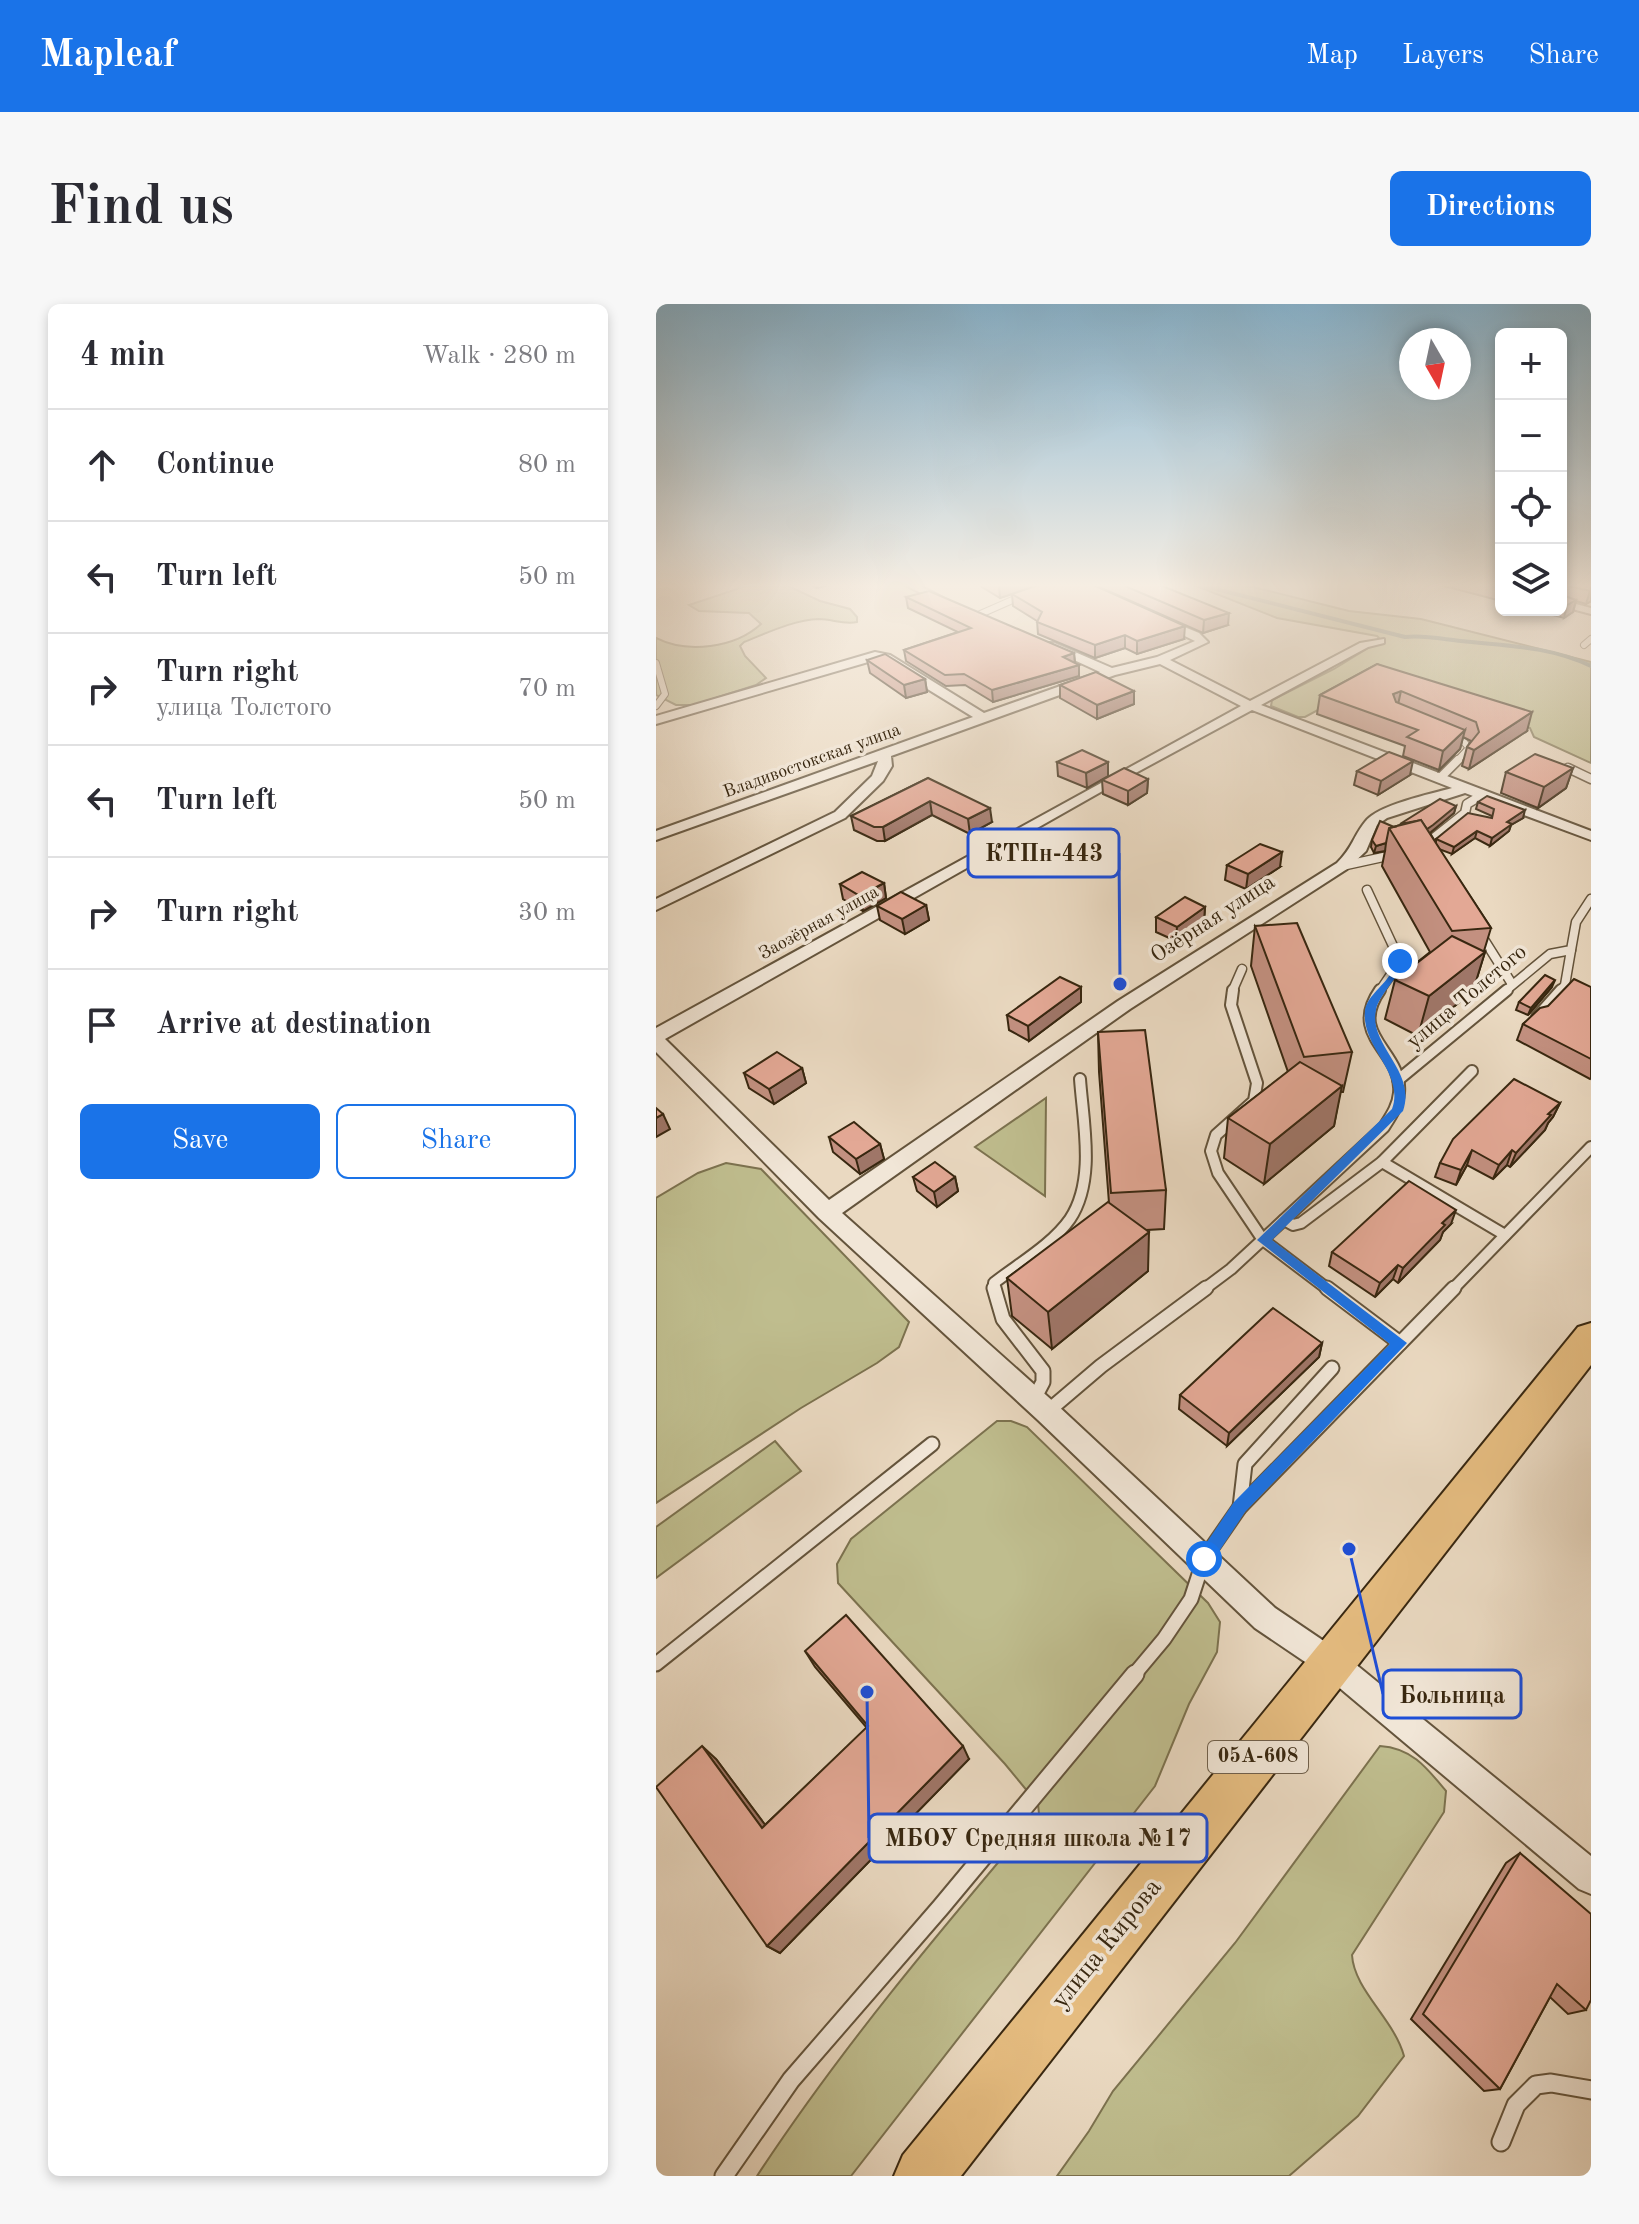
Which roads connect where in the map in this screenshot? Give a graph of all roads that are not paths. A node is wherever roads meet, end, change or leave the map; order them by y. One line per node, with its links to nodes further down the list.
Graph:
1 (658, 670): 10 (lane)
2 (826, 670): 12 (street)
3 (906, 670): 11 (street)
4 (1107, 670): 8 (street)
5 (1118, 670): 8 (street, Владивостокская улица)
6 (1181, 670): 9 (street)
7 (1315, 670): 9 (street, Заозёрная улица)
8 (1111, 672): 11 (street, Владивостокская улица)
9 (1249, 705): 16 (street); 34 (street, Заозёрная улица)
10 (656, 706)
11 (983, 718): 14 (street, Владивостокская улица)
12 (656, 720)
13 (1444, 734): 16 (lane)
14 (884, 755): 22 (street, Владивостокская улица); 28 (street)
15 (1568, 768): 17 (lane)
16 (1440, 778): 18 (street)
17 (1591, 779)
18 (1474, 791): 19 (lane); 21 (street); 25 (street, Озёрная улица)
19 (1465, 813): 20 (lane); 23 (lane)
20 (1475, 816)
21 (1590, 835)
22 (656, 836)
23 (1415, 852)
24 (1401, 854): 25 (lane)
25 (1342, 866): 40 (street, Озёрная улица)
26 (1367, 890): 37 (lane)
27 (1591, 899): 30 (lane)
28 (656, 905)
29 (1473, 921): 32 (lane)
30 (1571, 950): 32 (lane, улица Толстого); 33 (lane)
31 (1242, 969): 43 (lane)
32 (1512, 984): 37 (lane, улица Толстого)
33 (1536, 1017)
34 (656, 1038): 40 (street)
35 (1472, 1071): 39 (lane)
36 (1080, 1079): 47 (lane)
37 (1398, 1080): 41 (lane, улица Толстого)
38 (1591, 1147): 42 (lane)
39 (1382, 1162): 41 (lane); 42 (lane)
40 (827, 1212): 47 (street)
41 (1284, 1220): 43 (lane, улица Толстого)
42 (1505, 1235): 45 (lane)
43 (1263, 1240): 45 (lane); 47 (lane, улица Толстого)
44 (1591, 1338): 52 (main road, улица Кирова / 05А-608)
45 (1400, 1343): 49 (lane)
46 (1332, 1368): 49 (lane)
47 (1040, 1406): 50 (street)
48 (932, 1444): 51 (lane)
49 (1240, 1507): 50 (lane)
50 (1204, 1559): 52 (street); 56 (lane)
51 (656, 1664)
52 (1333, 1664): 53 (street); 57 (main road, улица Кирова / 05А-608)
53 (1591, 1877)
54 (1591, 2090): 55 (lane)
55 (1501, 2142)
56 (724, 2176)
57 (924, 2176)

